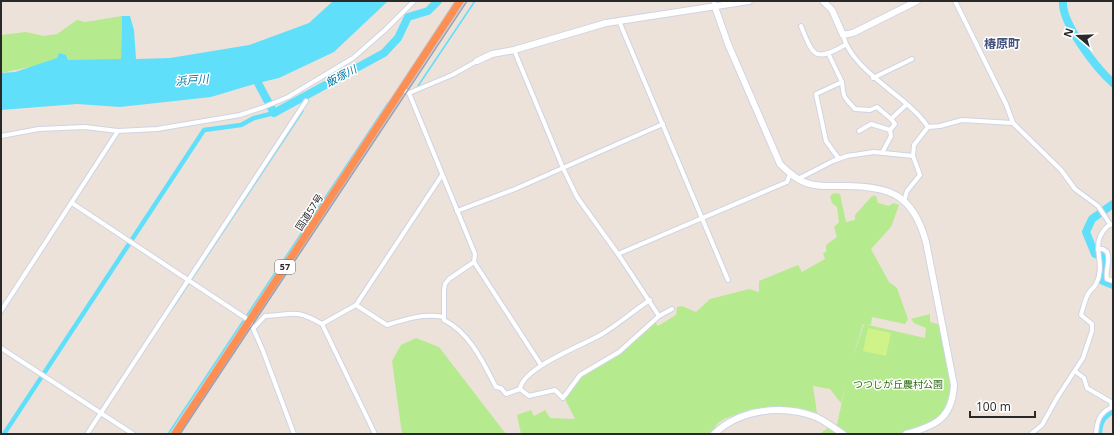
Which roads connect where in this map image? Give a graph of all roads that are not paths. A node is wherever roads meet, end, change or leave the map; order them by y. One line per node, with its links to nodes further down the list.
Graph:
1 (414, 1): 27 (street)
2 (460, 1): 18 (highway, 国道57号 / 57)
3 (749, 1): 7 (street)
4 (823, 1): 10 (street)
5 (917, 1): 10 (street)
6 (955, 1): 23 (street)
7 (714, 4): 8 (street); 34 (street)
8 (619, 21): 12 (street); 24 (street)
9 (801, 26): 13 (street)
10 (843, 35): 11 (street)
11 (845, 45): 13 (street); 16 (street)
12 (514, 50): 15 (street); 33 (street)
13 (829, 54): 17 (street)
14 (912, 59): 16 (street)
15 (477, 61): 19 (street)
16 (873, 78): 21 (street)
17 (842, 82): 22 (street); 32 (street)
18 (402, 89): 19 (street); 54 (highway, 国道57号 / 57)
19 (409, 93): 35 (street)
20 (306, 101): 45 (street)
21 (906, 105): 22 (street); 25 (street)
22 (891, 119): 26 (street)
23 (1013, 123): 25 (street); 41 (street)
24 (663, 124): 33 (street); 40 (street)
25 (928, 127): 31 (street)
26 (890, 130): 28 (street); 30 (street)
27 (118, 131): 29 (street); 38 (street)
28 (859, 131)
29 (1, 136)
30 (882, 153): 31 (street); 32 (street)
31 (912, 156): 37 (street)
32 (839, 159): 36 (street)
33 (563, 168): 39 (street); 43 (street)
34 (790, 174): 36 (street); 40 (street)
35 (442, 175): 39 (street); 49 (street)
36 (798, 179): 37 (street)
37 (904, 201): 69 (street)
38 (72, 202): 45 (street); 51 (street)
39 (458, 212): 44 (street)
40 (702, 218): 43 (street); 46 (street)
41 (1111, 224): 42 (street)
42 (1098, 249): 47 (street); 59 (street)
43 (618, 254): 48 (street)
44 (474, 262): 53 (street); 58 (street)
45 (188, 280): 54 (street); 61 (street)
46 (728, 280)
47 (1113, 281)
48 (650, 300): 52 (street); 58 (street)
49 (356, 305): 53 (street); 55 (street)
50 (672, 309): 52 (street)
51 (1, 311)
52 (659, 316): 60 (street)
53 (444, 317): 60 (street)
54 (250, 321): 56 (street); 64 (highway, 国道57号 / 57)
55 (322, 324): 56 (street); 66 (street)
56 (254, 328): 65 (street)
57 (1, 348): 61 (street)
58 (541, 365): 60 (street)
59 (1076, 372): 70 (street); 71 (street)
60 (520, 389)
61 (100, 413): 62 (street); 63 (street)
62 (87, 434)
63 (133, 434)
64 (175, 434)
65 (294, 434)
66 (375, 434)
67 (714, 434): 68 (street)
68 (842, 434)
69 (906, 434)
70 (1031, 434)
71 (1096, 434)

